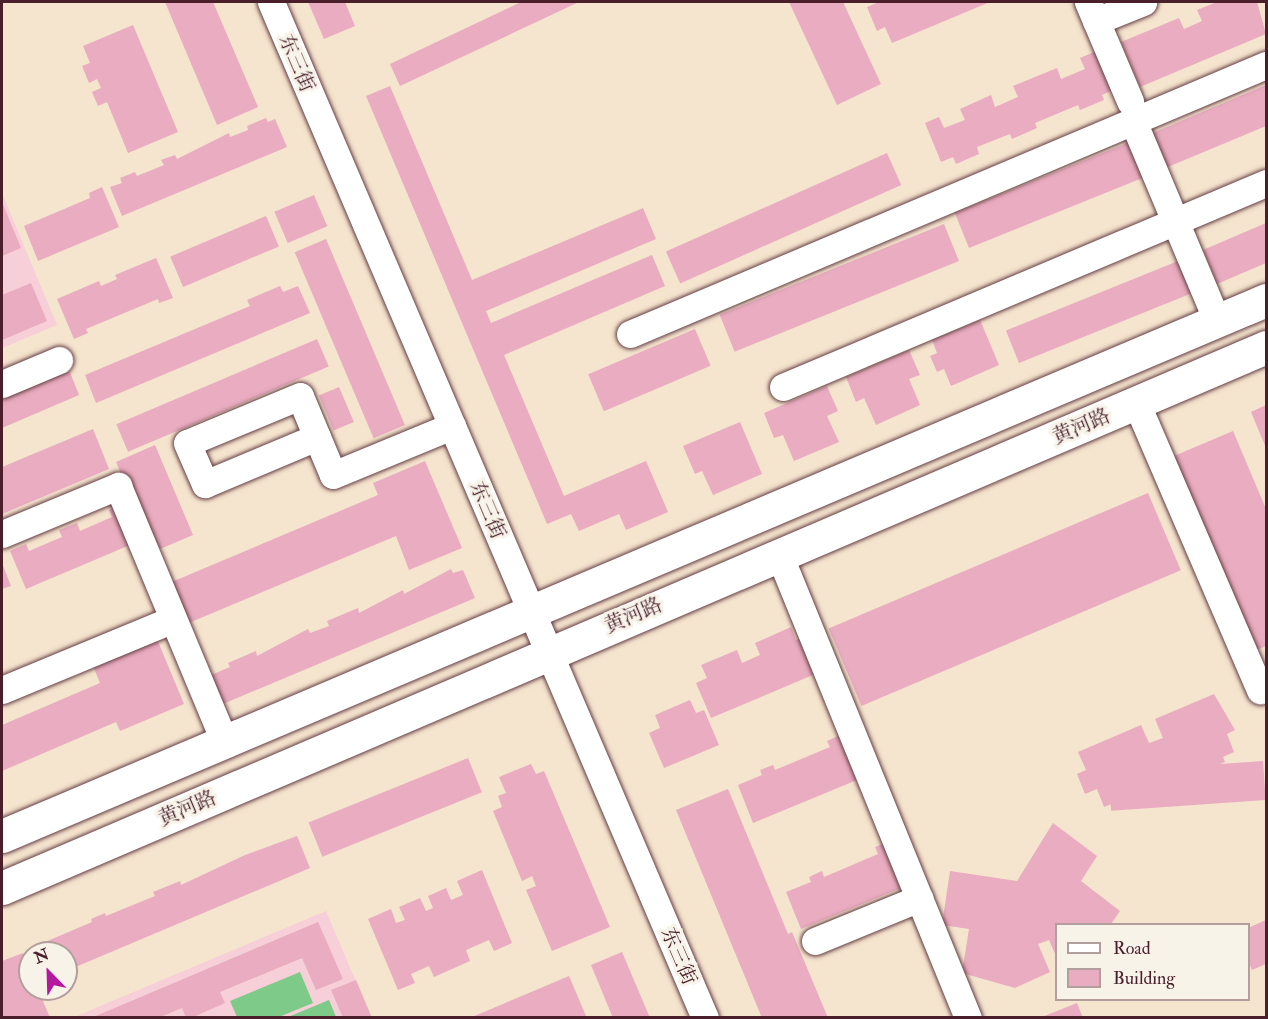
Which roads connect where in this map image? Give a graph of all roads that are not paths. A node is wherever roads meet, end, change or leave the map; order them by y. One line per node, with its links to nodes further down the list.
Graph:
1 (271, 2): 16 (street, 东三街)
2 (1143, 2): 3 (street)
3 (1092, 11): 5 (street)
4 (1266, 65): 5 (street)
5 (1131, 111): 7 (street); 10 (street)
6 (1266, 183): 7 (street)
7 (1175, 221): 9 (street); 14 (street)
8 (1266, 300): 9 (main road)
9 (1218, 321): 20 (main road)
10 (630, 333)
11 (1266, 347): 15 (main road, 黄河路)
12 (59, 360): 13 (street)
13 (2, 384)
14 (783, 387)
15 (1136, 402): 19 (main road, 黄河路); 24 (street)
16 (452, 426): 17 (street); 20 (street, 东三街)
17 (317, 437)
18 (2, 534): 21 (street)
19 (778, 554): 22 (main road, 黄河路); 28 (street)
20 (532, 611): 22 (street, 东三街); 25 (main road)
21 (173, 619): 23 (street); 25 (street)
22 (549, 651): 27 (main road, 黄河路); 30 (street, 东三街)
23 (2, 690)
24 (1260, 690)
25 (224, 741): 26 (main road)
26 (2, 836)
27 (2, 888)
28 (920, 898): 29 (street); 31 (street)
29 (815, 941)
30 (705, 1017)
31 (968, 1017)

